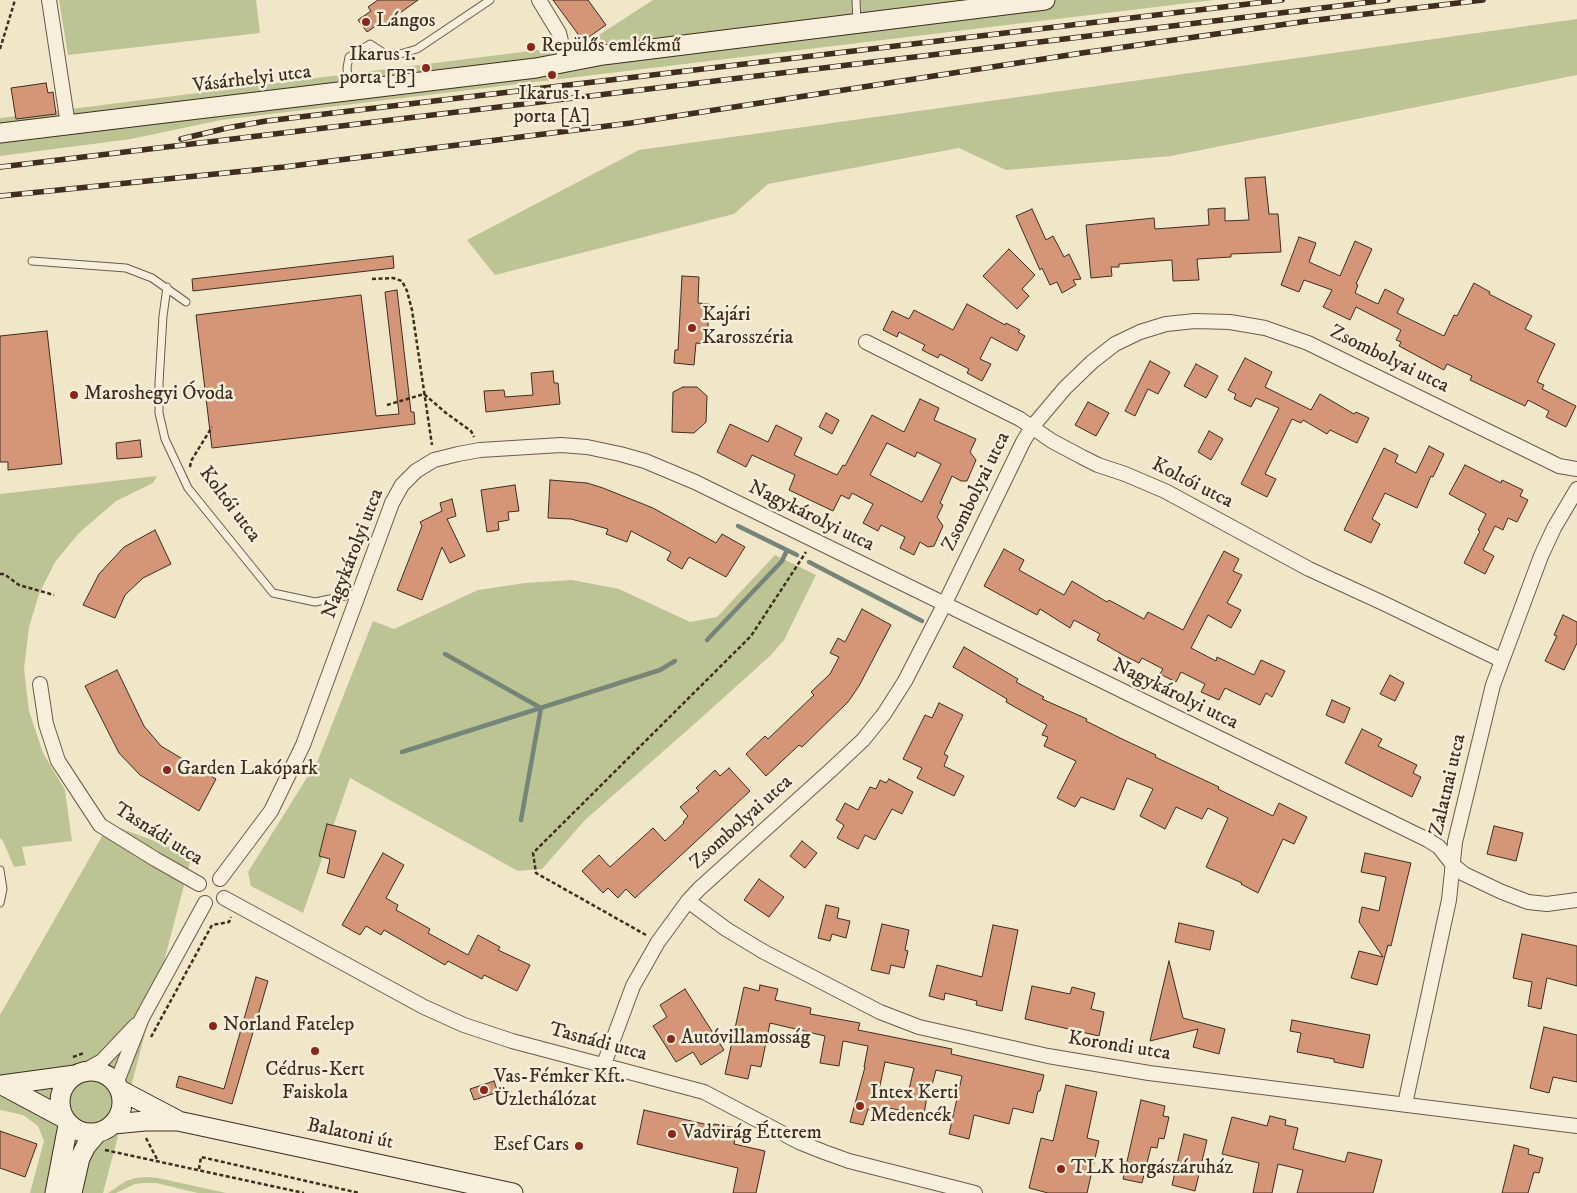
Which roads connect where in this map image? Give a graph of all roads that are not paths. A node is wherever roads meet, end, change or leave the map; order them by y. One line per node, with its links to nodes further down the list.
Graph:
1 (49, 0): 10 (street)
2 (490, 0): 9 (lane)
3 (539, 0): 8 (street)
4 (856, 0): 7 (lane)
5 (1045, 0): 6 (street, Vásárhelyi utca)
6 (966, 5): 7 (street, Vásárhelyi utca)
7 (857, 23): 8 (street, Vásárhelyi utca)
8 (566, 62): 9 (street, Vásárhelyi utca)
9 (349, 90): 10 (street, Vásárhelyi utca)
10 (68, 125): 11 (street, Vásárhelyi utca)
11 (0, 133)
12 (32, 261): 13 (lane)
13 (167, 287): 14 (lane); 19 (lane, Koltói utca)
14 (186, 302)
15 (866, 342): 16 (street, Koltói utca)
16 (1032, 427): 17 (street, Zsombolyai utca); 20 (street, Zsombolyai utca); 21 (street, Koltói utca)
17 (1577, 469)
18 (1577, 489): 21 (street, Zalatnai utca)
19 (359, 593): 20 (street, Nagykárolyi utca); 25 (street, Nagykárolyi utca)
20 (944, 605): 23 (street, Nagykárolyi utca); 29 (street, Zsombolyai utca)
21 (1501, 660): 23 (street, Zalatnai utca)
22 (40, 684): 26 (street, Tasnádi utca)
23 (1453, 865): 27 (street, Nagykárolyi utca); 37 (street, Zalatnai utca)
24 (0, 870): 30 (lane)
25 (220, 879): 26 (street); 28 (street)
26 (200, 884): 31 (street)
27 (1577, 900)
28 (229, 901): 31 (street); 33 (street, Tasnádi utca)
29 (688, 901): 33 (street, Zsombolyai utca); 37 (street, Korondi utca)
30 (0, 903)
31 (205, 903): 32 (street)
32 (142, 1018): 34 (street); 36 (street)
33 (604, 1064): 46 (street, Tasnádi utca)
34 (80, 1073): 35 (street); 36 (street); 38 (street)
35 (1, 1084): 38 (street)
36 (118, 1087): 39 (street, Balatoni út); 40 (street)
37 (1405, 1104): 41 (street, Korondi utca)
38 (65, 1121): 42 (street); 43 (street)
39 (178, 1121): 40 (street, Balatoni út); 45 (street, Balatoni út)
40 (114, 1124): 42 (street)
41 (1577, 1126)
42 (103, 1140): 44 (street)
43 (55, 1193)
44 (72, 1193)
45 (512, 1193)
46 (975, 1193)

